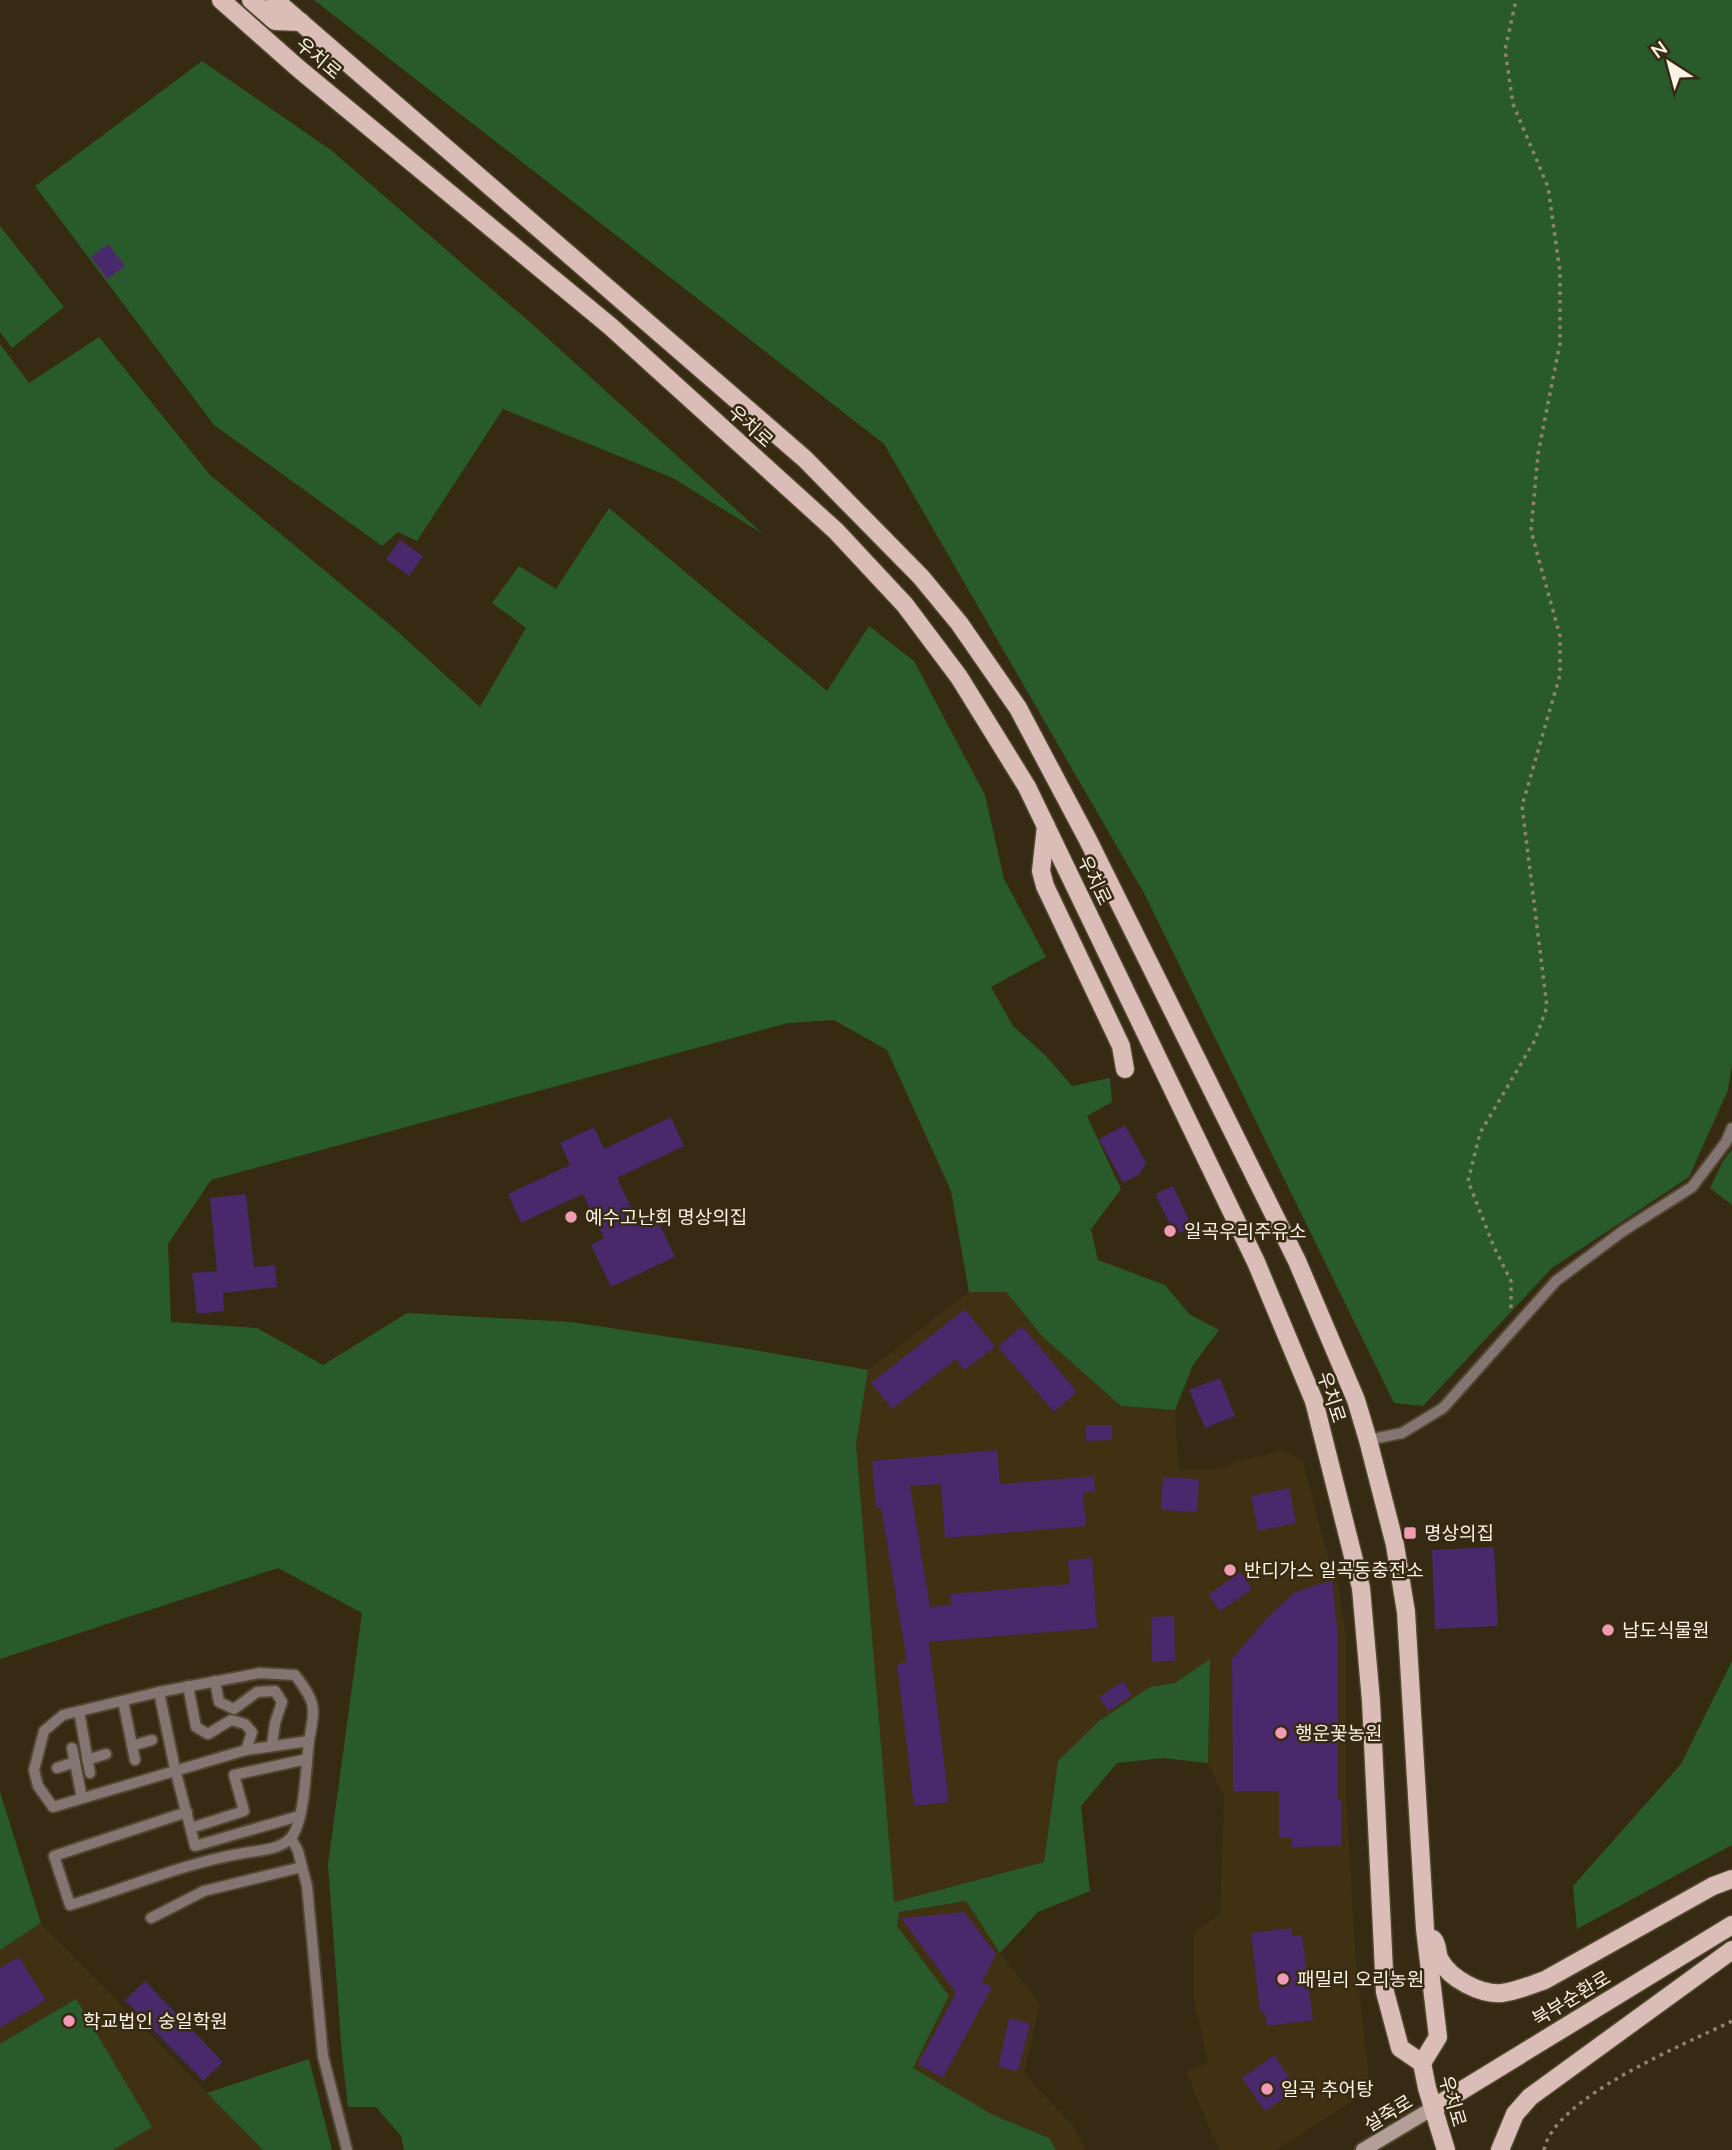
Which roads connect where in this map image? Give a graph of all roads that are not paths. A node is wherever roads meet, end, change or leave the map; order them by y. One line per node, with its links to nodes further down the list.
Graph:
1 (221, 0): 5 (main road, 우치로)
2 (251, 0): 4 (main road)
3 (275, 0): 4 (main road, 우치로)
4 (301, 22): 8 (main road, 우치로)
5 (1046, 826): 6 (main road); 39 (main road, 우치로)
6 (1125, 1069)
7 (1732, 1128): 8 (lane)
8 (1368, 1440): 37 (main road, 우치로)
9 (215, 1681): 10 (lane); 15 (lane); 16 (lane)
10 (188, 1686): 11 (lane); 19 (lane)
11 (159, 1692): 12 (lane); 26 (lane)
12 (123, 1701): 13 (lane); 17 (lane)
13 (79, 1711): 22 (lane); 28 (lane)
14 (152, 1740): 17 (lane)
15 (309, 1741): 16 (lane); 21 (lane)
16 (272, 1745): 19 (lane)
17 (132, 1746): 23 (lane)
18 (72, 1748): 24 (lane)
19 (246, 1750): 26 (lane)
20 (106, 1754): 22 (lane)
21 (307, 1759): 30 (lane); 31 (lane)
22 (87, 1760): 27 (lane)
23 (135, 1760)
24 (75, 1762): 25 (lane); 28 (lane)
25 (57, 1768)
26 (175, 1769): 28 (lane); 29 (lane)
27 (90, 1773)
28 (82, 1798)
29 (187, 1812): 31 (lane); 32 (lane)
30 (299, 1816): 31 (lane); 32 (lane)
31 (191, 1828)
32 (291, 1838): 33 (lane)
33 (302, 1867): 35 (lane); 41 (lane)
34 (1732, 1879): 37 (main road)
35 (151, 1918)
36 (1732, 1925): 40 (main road, 북부순환로)
37 (1425, 1929): 39 (main road, 우치로)
38 (1732, 1950): 44 (main road)
39 (1422, 2063): 40 (main road, 우치로)
40 (1433, 2108): 42 (main road, 설죽로); 43 (main road, 우치로)
41 (347, 2150)
42 (1363, 2150)
43 (1446, 2150)
44 (1500, 2150)

